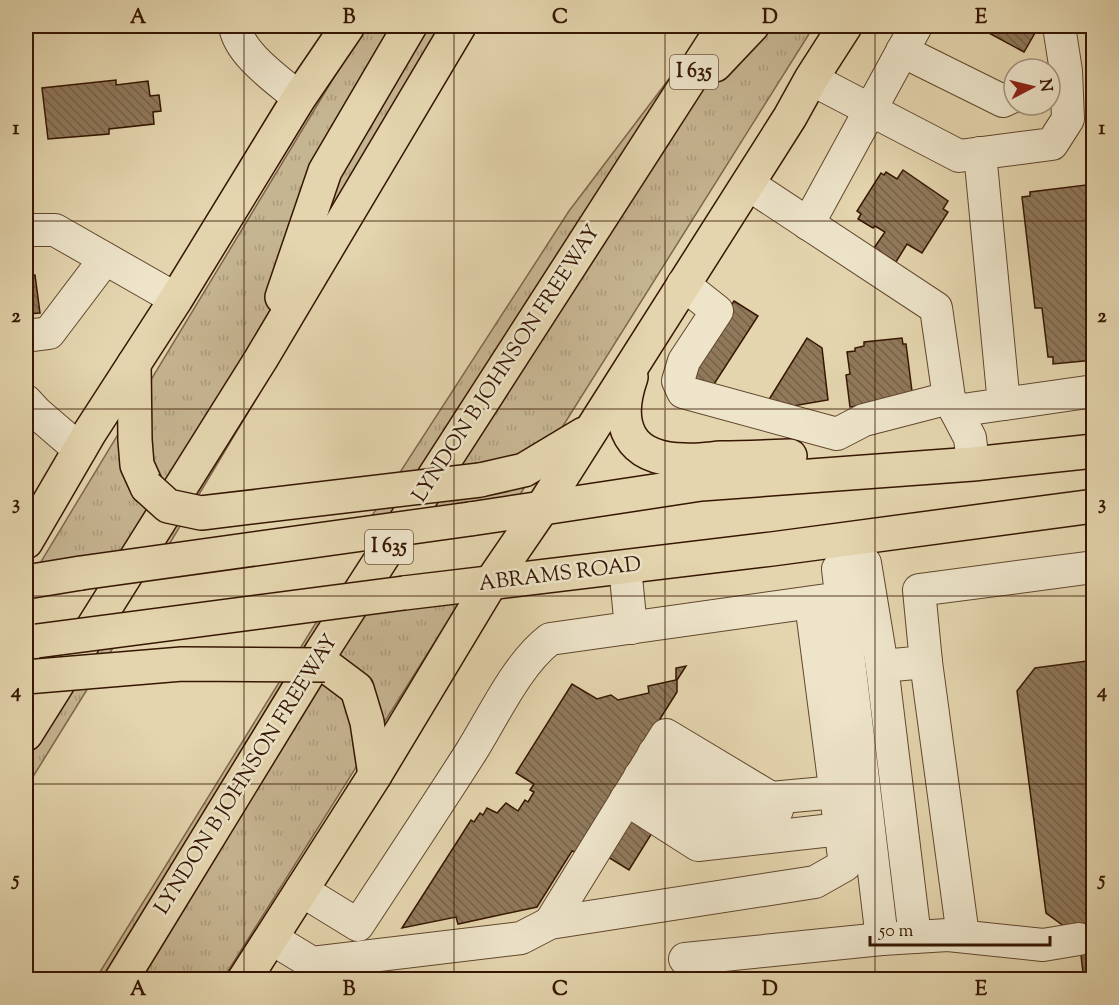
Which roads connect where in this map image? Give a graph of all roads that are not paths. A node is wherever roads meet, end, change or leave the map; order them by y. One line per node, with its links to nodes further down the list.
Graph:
1 (235, 26): 13 (lane)
2 (348, 26): 13 (main road)
3 (410, 26): 26 (main road)
4 (459, 26): 26 (main road)
5 (724, 26): 16 (main road, LYNDON B JOHNSON FREEWAY / I 635)
6 (752, 26): 16 (main road)
7 (845, 26): 11 (main road)
8 (1059, 26): 10 (lane)
9 (909, 38): 14 (lane); 15 (lane)
10 (1058, 57)
11 (811, 79): 15 (lane); 18 (main road)
12 (1062, 93): 17 (lane)
13 (299, 98): 23 (main road)
14 (1002, 100)
15 (870, 109): 17 (lane); 19 (lane)
16 (664, 118): 65 (main road, LYNDON B JOHNSON FREEWAY / I 635)
17 (980, 153): 30 (lane)
18 (748, 184): 19 (lane); 22 (main road)
19 (808, 224): 29 (lane)
20 (26, 230): 21 (lane)
21 (105, 259): 23 (lane); 24 (lane)
22 (683, 284): 25 (main road); 33 (lane)
23 (176, 299): 27 (main road)
24 (26, 336)
25 (640, 352): 32 (main road); 33 (main road)
26 (261, 359): 52 (main road)
27 (134, 364): 32 (main road, bridge); 34 (main road)
28 (1094, 391): 30 (lane)
29 (952, 404): 30 (lane); 33 (lane); 36 (lane)
30 (1004, 404)
31 (29, 415): 34 (lane)
32 (592, 429): 39 (main road)
33 (837, 445): 37 (main road)
34 (80, 450): 40 (main road)
35 (1094, 452): 36 (main road)
36 (974, 464): 37 (main road)
37 (931, 467): 39 (main road)
38 (1094, 506): 41 (main road, ABRAMS ROAD)
39 (542, 508): 44 (main road, bridge); 45 (main road)
40 (26, 542)
41 (850, 545): 42 (main road, ABRAMS ROAD); 46 (lane); 50 (lane)
42 (625, 567): 45 (main road, ABRAMS ROAD); 47 (lane)
43 (1094, 567): 49 (lane)
44 (26, 582)
45 (490, 584): 48 (main road, ABRAMS ROAD, bridge); 53 (main road)
46 (826, 601): 47 (lane); 55 (lane); 62 (lane)
47 (631, 628): 57 (lane)
48 (31, 642)
49 (926, 662): 50 (lane); 59 (lane)
50 (882, 666): 60 (lane)
51 (26, 676): 53 (main road, bridge)
52 (26, 734)
53 (375, 775): 57 (main road)
54 (640, 776): 55 (lane); 56 (lane); 56 (lane); 58 (lane)
55 (838, 811): 56 (lane); 56 (lane); 58 (lane)
56 (748, 814)
57 (301, 890): 61 (main road)
58 (550, 923): 61 (lane)
59 (963, 936): 60 (lane); 63 (lane)
60 (915, 937): 62 (lane)
61 (271, 938): 66 (main road)
62 (882, 939): 64 (lane)
63 (1079, 939)
64 (688, 966)
65 (122, 980)
66 (244, 980)

